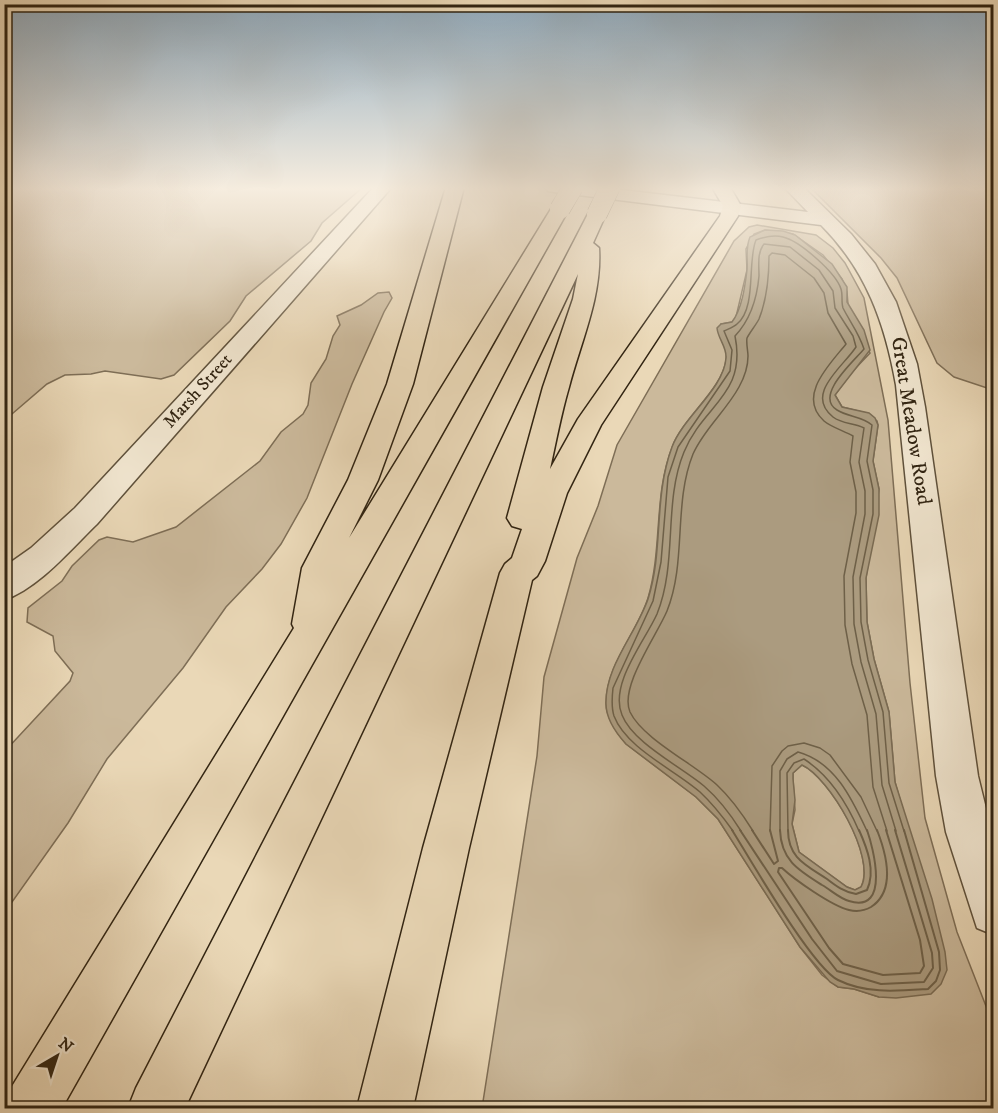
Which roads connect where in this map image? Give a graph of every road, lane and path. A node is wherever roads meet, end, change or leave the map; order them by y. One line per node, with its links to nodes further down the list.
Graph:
1 (336, 239): 9 (street, Marsh Street)
2 (441, 239): 10 (highway)
3 (537, 239): 10 (highway)
4 (584, 239): 13 (highway)
5 (593, 239): 8 (highway)
6 (715, 239): 8 (highway)
7 (843, 239): 11 (street, Great Meadow Road)
8 (517, 573): 14 (highway)
9 (4, 586)
10 (310, 636): 12 (highway)
11 (993, 911)
12 (31, 1108)
13 (156, 1108)
14 (385, 1108)

